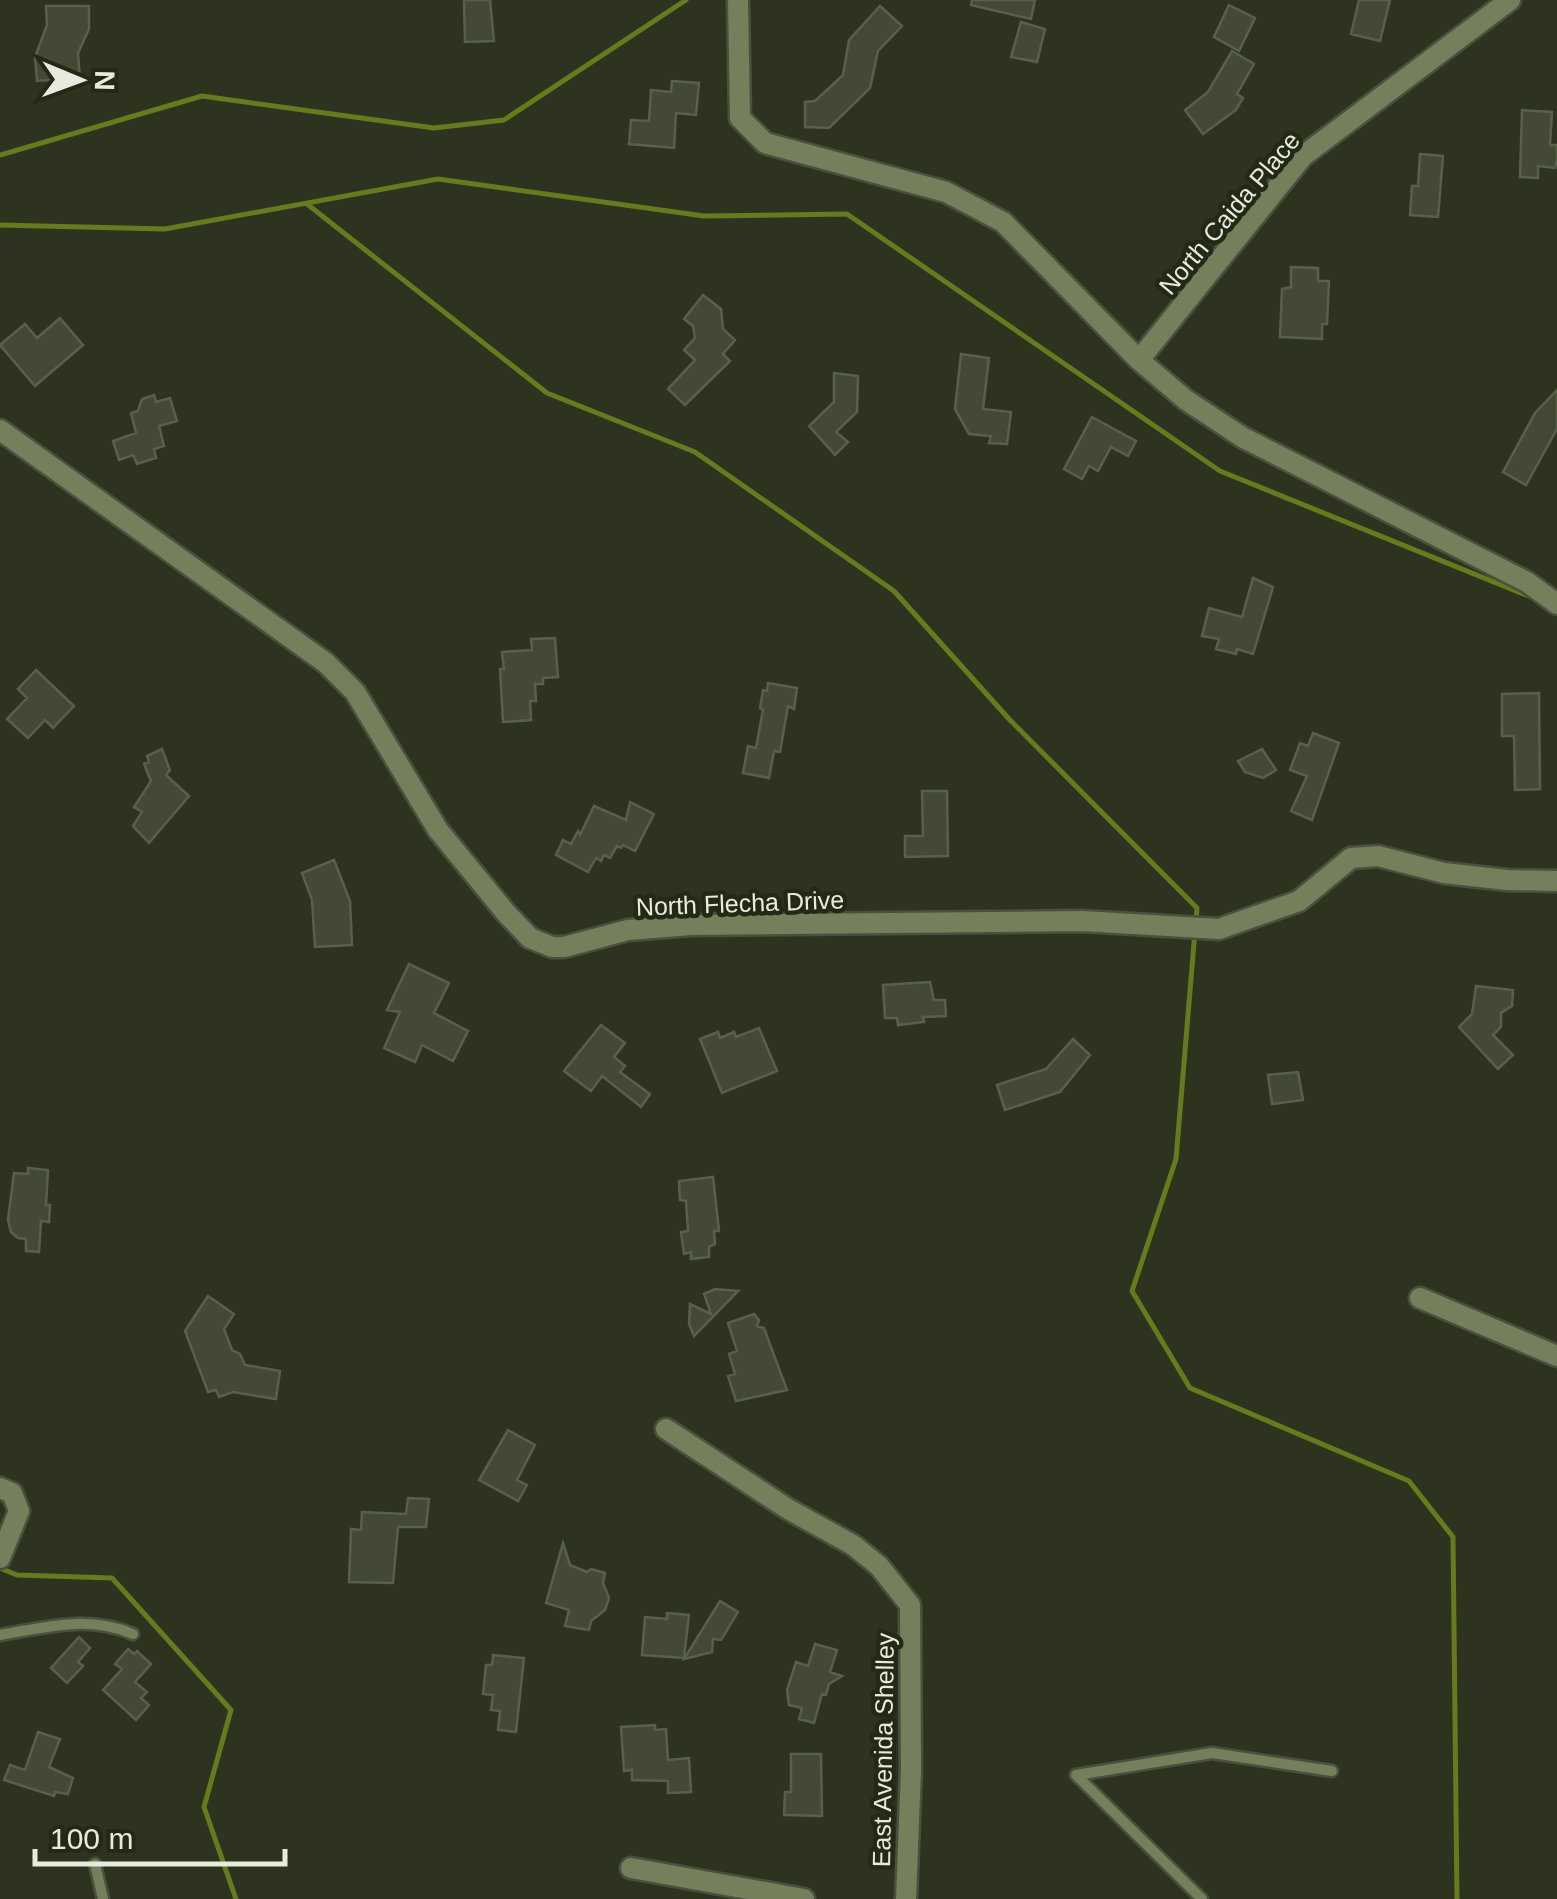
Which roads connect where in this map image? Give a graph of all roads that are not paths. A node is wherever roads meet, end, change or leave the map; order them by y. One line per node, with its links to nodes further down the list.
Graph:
1 (738, 0): 3 (street)
2 (1510, 0): 3 (street, North Caida Place)
3 (1140, 360): 5 (street)
4 (0, 430): 6 (street, North Flecha Drive)
5 (1557, 604)
6 (1557, 881)
7 (1420, 1298): 8 (street)
8 (1557, 1356)
9 (666, 1429): 19 (street, East Avenida Shelley)
10 (0, 1488): 11 (street)
11 (0, 1558)
12 (134, 1634): 13 (lane)
13 (0, 1635)
14 (1332, 1771): 20 (lane)
15 (96, 1864): 17 (lane)
16 (631, 1868): 18 (street)
17 (103, 1899)
18 (804, 1899)
19 (906, 1899)
20 (1202, 1899)

